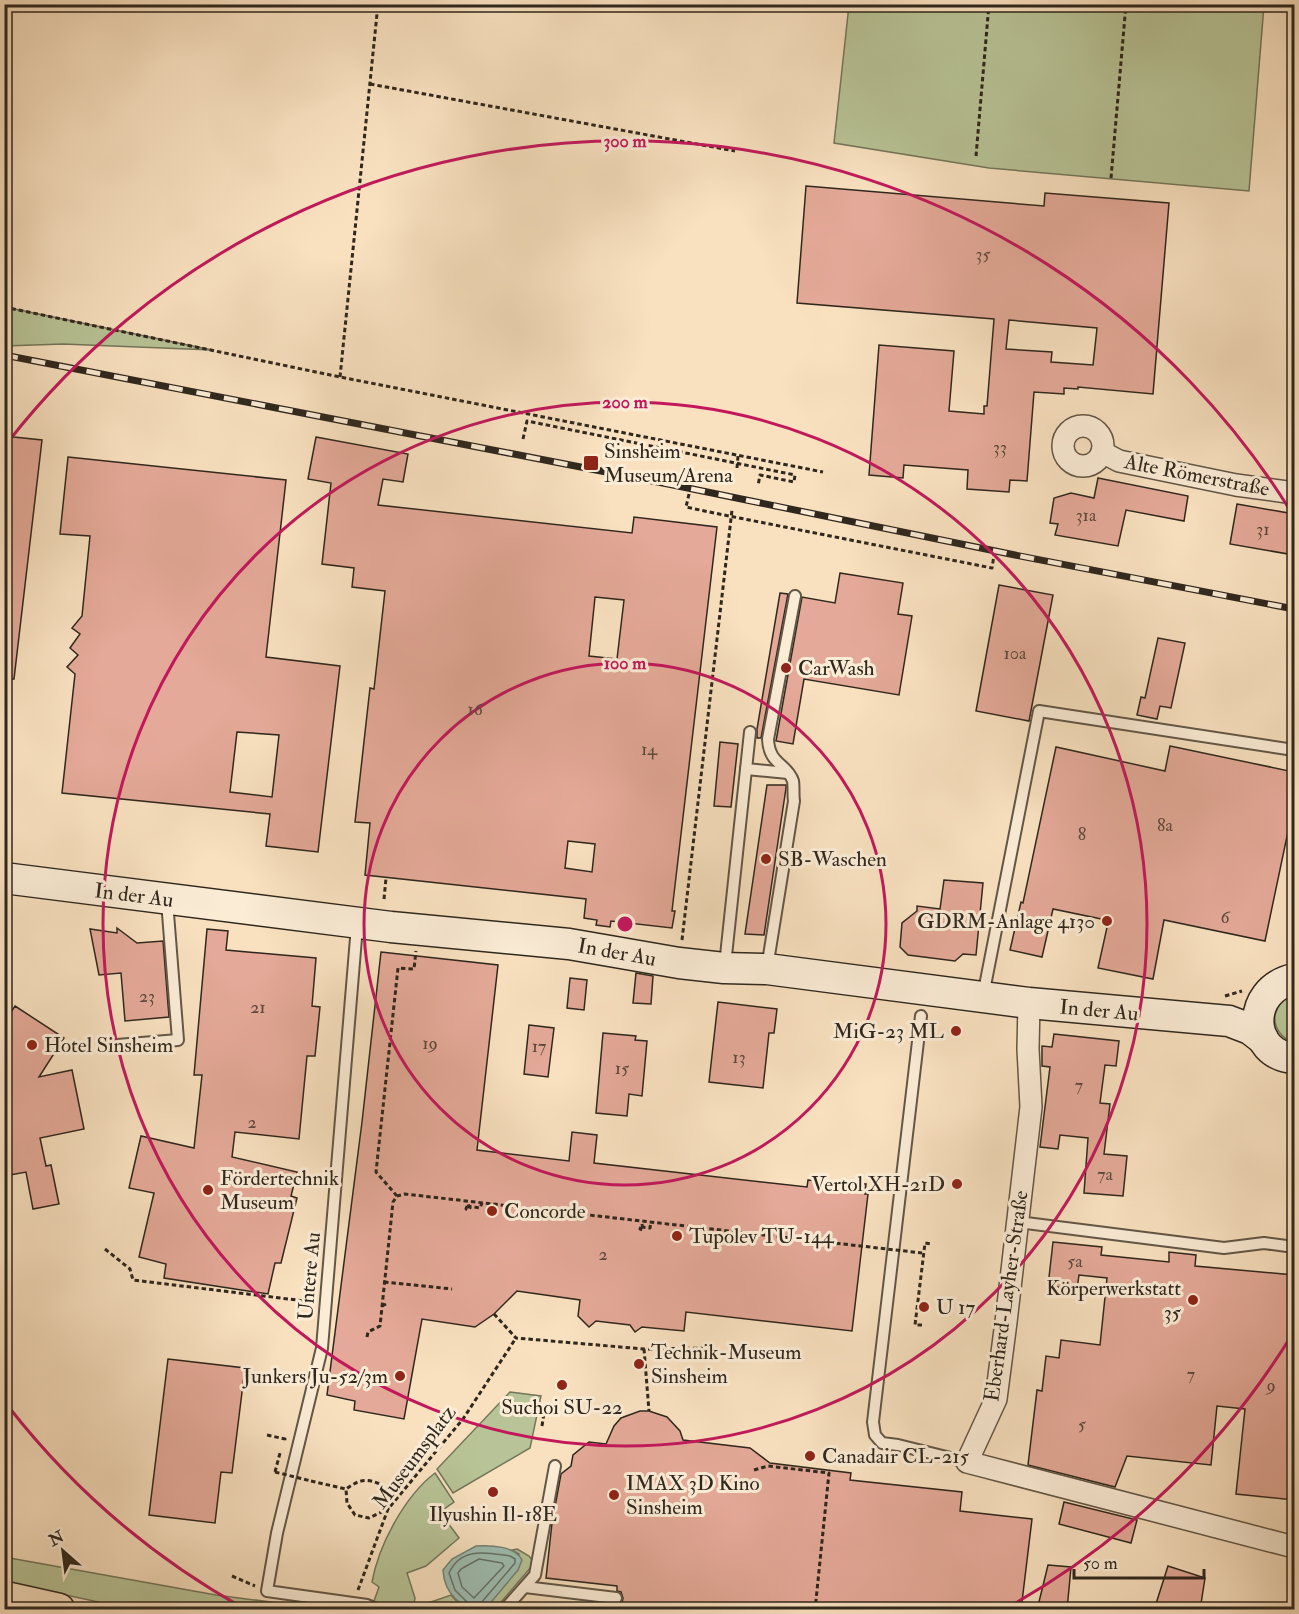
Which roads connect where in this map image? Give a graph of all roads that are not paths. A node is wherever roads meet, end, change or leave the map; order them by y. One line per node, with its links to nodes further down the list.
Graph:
1 (1102, 452): 2 (street, Alte Römerstraße)
2 (1294, 494)
3 (795, 596): 7 (lane)
4 (750, 732): 6 (lane)
5 (1294, 750): 14 (lane)
6 (746, 769): 7 (lane); 11 (lane)
7 (788, 773): 12 (lane)
8 (4, 878): 9 (street, In der Au)
9 (166, 898): 10 (street, In der Au); 20 (lane)
10 (357, 922): 11 (street, In der Au); 31 (lane, Untere Au)
11 (719, 968): 12 (street, In der Au); 15 (street)
12 (767, 969): 15 (street, In der Au)
13 (1294, 979): 17 (street)
14 (983, 997): 15 (street, In der Au); 16 (street, In der Au)
15 (920, 1003): 24 (lane)
16 (1029, 1003): 18 (street, In der Au); 22 (street, Eberhard-Layher-Straße)
17 (1259, 1009): 18 (street, In der Au); 19 (street)
18 (1230, 1021): 19 (street, In der Au)
19 (1263, 1039): 21 (street, In der Au)
20 (105, 1046)
21 (1293, 1060)
22 (1018, 1222): 23 (lane); 24 (street, Eberhard-Layher-Straße)
23 (1294, 1247)
24 (967, 1462): 26 (street)
25 (555, 1466): 27 (lane)
26 (1294, 1547)
27 (525, 1587): 29 (lane); 32 (lane)
28 (4, 1598): 30 (highway)
29 (616, 1598)
30 (58, 1610)
31 (379, 1610)
32 (504, 1610)

